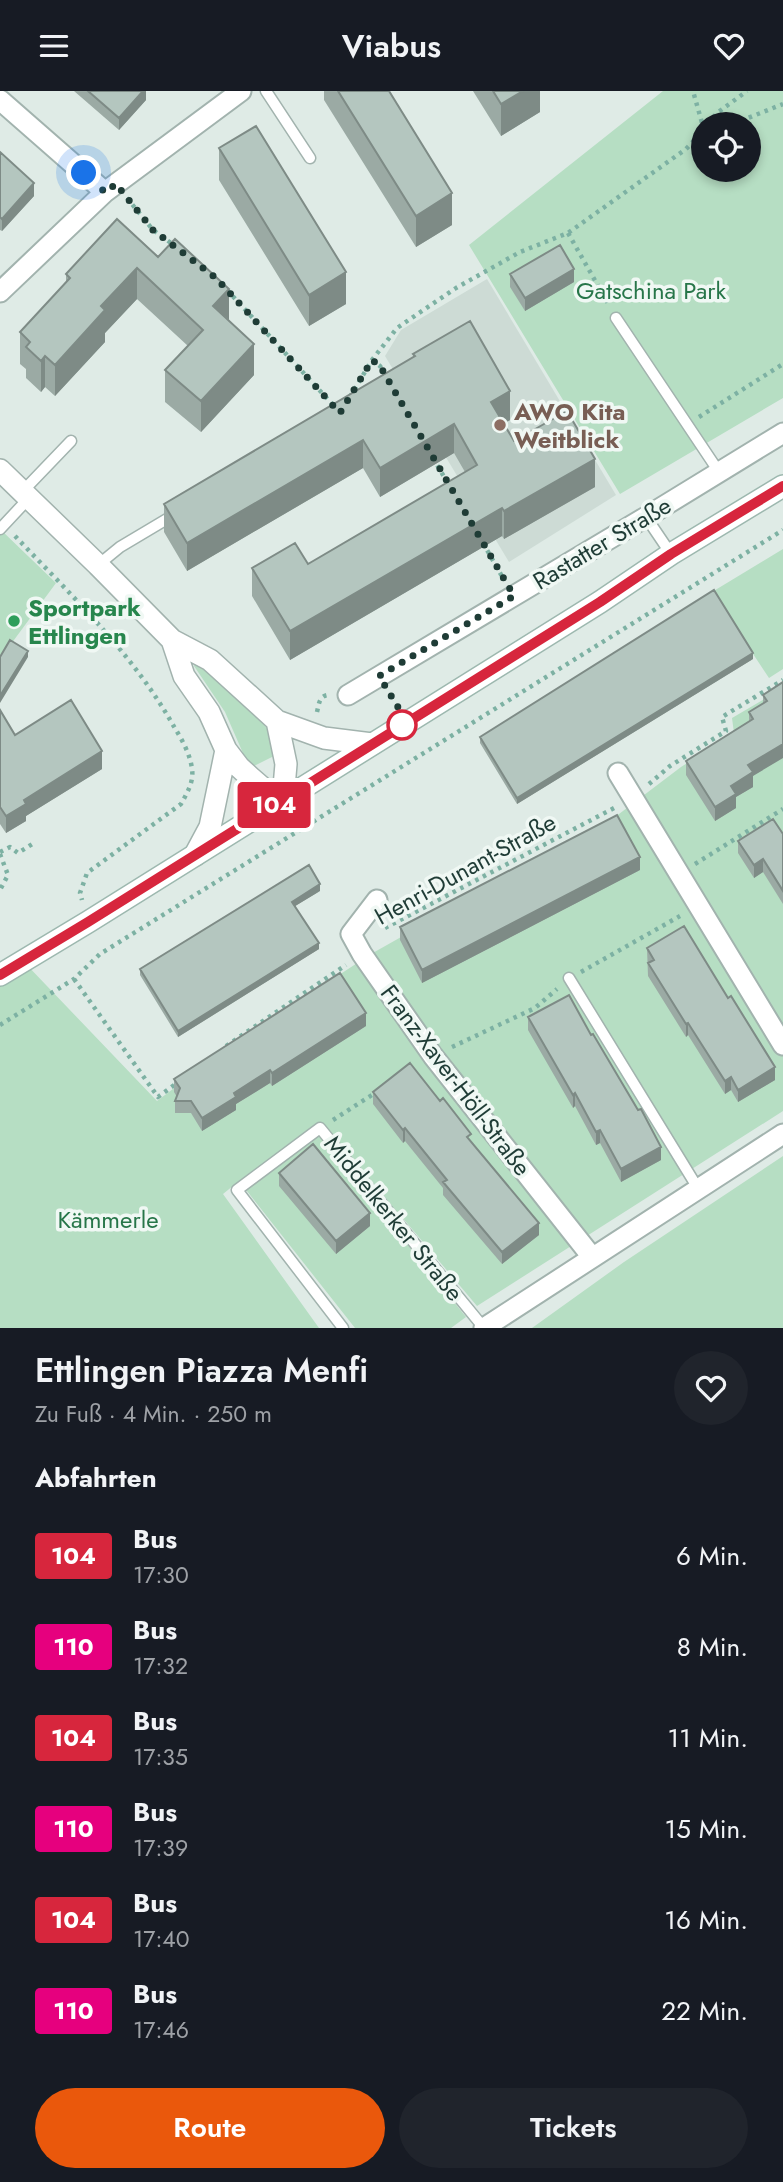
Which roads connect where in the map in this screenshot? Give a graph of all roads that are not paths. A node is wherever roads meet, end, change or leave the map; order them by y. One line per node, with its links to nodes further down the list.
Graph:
1 (241, 91): 5 (street)
2 (265, 91): 4 (lane)
3 (0, 100): 5 (street)
4 (310, 158)
5 (111, 188): 6 (street)
6 (0, 292)
7 (616, 319): 11 (lane)
8 (783, 433): 11 (street, Rastatter Straße)
9 (71, 441): 13 (lane)
10 (0, 470): 13 (main road)
11 (719, 471): 14 (street, Rastatter Straße)
12 (783, 486): 17 (main road, Rastatter Straße)
13 (27, 494): 16 (lane); 18 (main road)
14 (646, 517): 17 (lane); 20 (street, Rastatter Straße)
15 (167, 519): 18 (lane)
16 (2, 527)
17 (671, 554): 22 (main road, Rastatter Straße)
18 (98, 565): 19 (main road)
19 (172, 640): 21 (main road); 23 (main road)
20 (348, 695)
21 (277, 721): 22 (main road); 25 (main road)
22 (372, 744): 25 (main road, Rastatter Straße)
23 (226, 750): 25 (main road); 26 (main road)
24 (618, 773): 30 (street)
25 (283, 799): 26 (main road, Rastatter Straße)
26 (195, 855): 28 (main road, Rastatter Straße)
27 (377, 899): 33 (street, Franz-Xaver-Höll-Straße)
28 (0, 975)
29 (569, 978): 32 (lane)
30 (783, 1045)
31 (783, 1134): 32 (street, Middelkerker Straße)
32 (699, 1190): 33 (street, Middelkerker Straße)
33 (592, 1257): 35 (street, Middelkerker Straße)
34 (343, 1328): 35 (lane, Middelkerker Straße)
35 (484, 1328)

